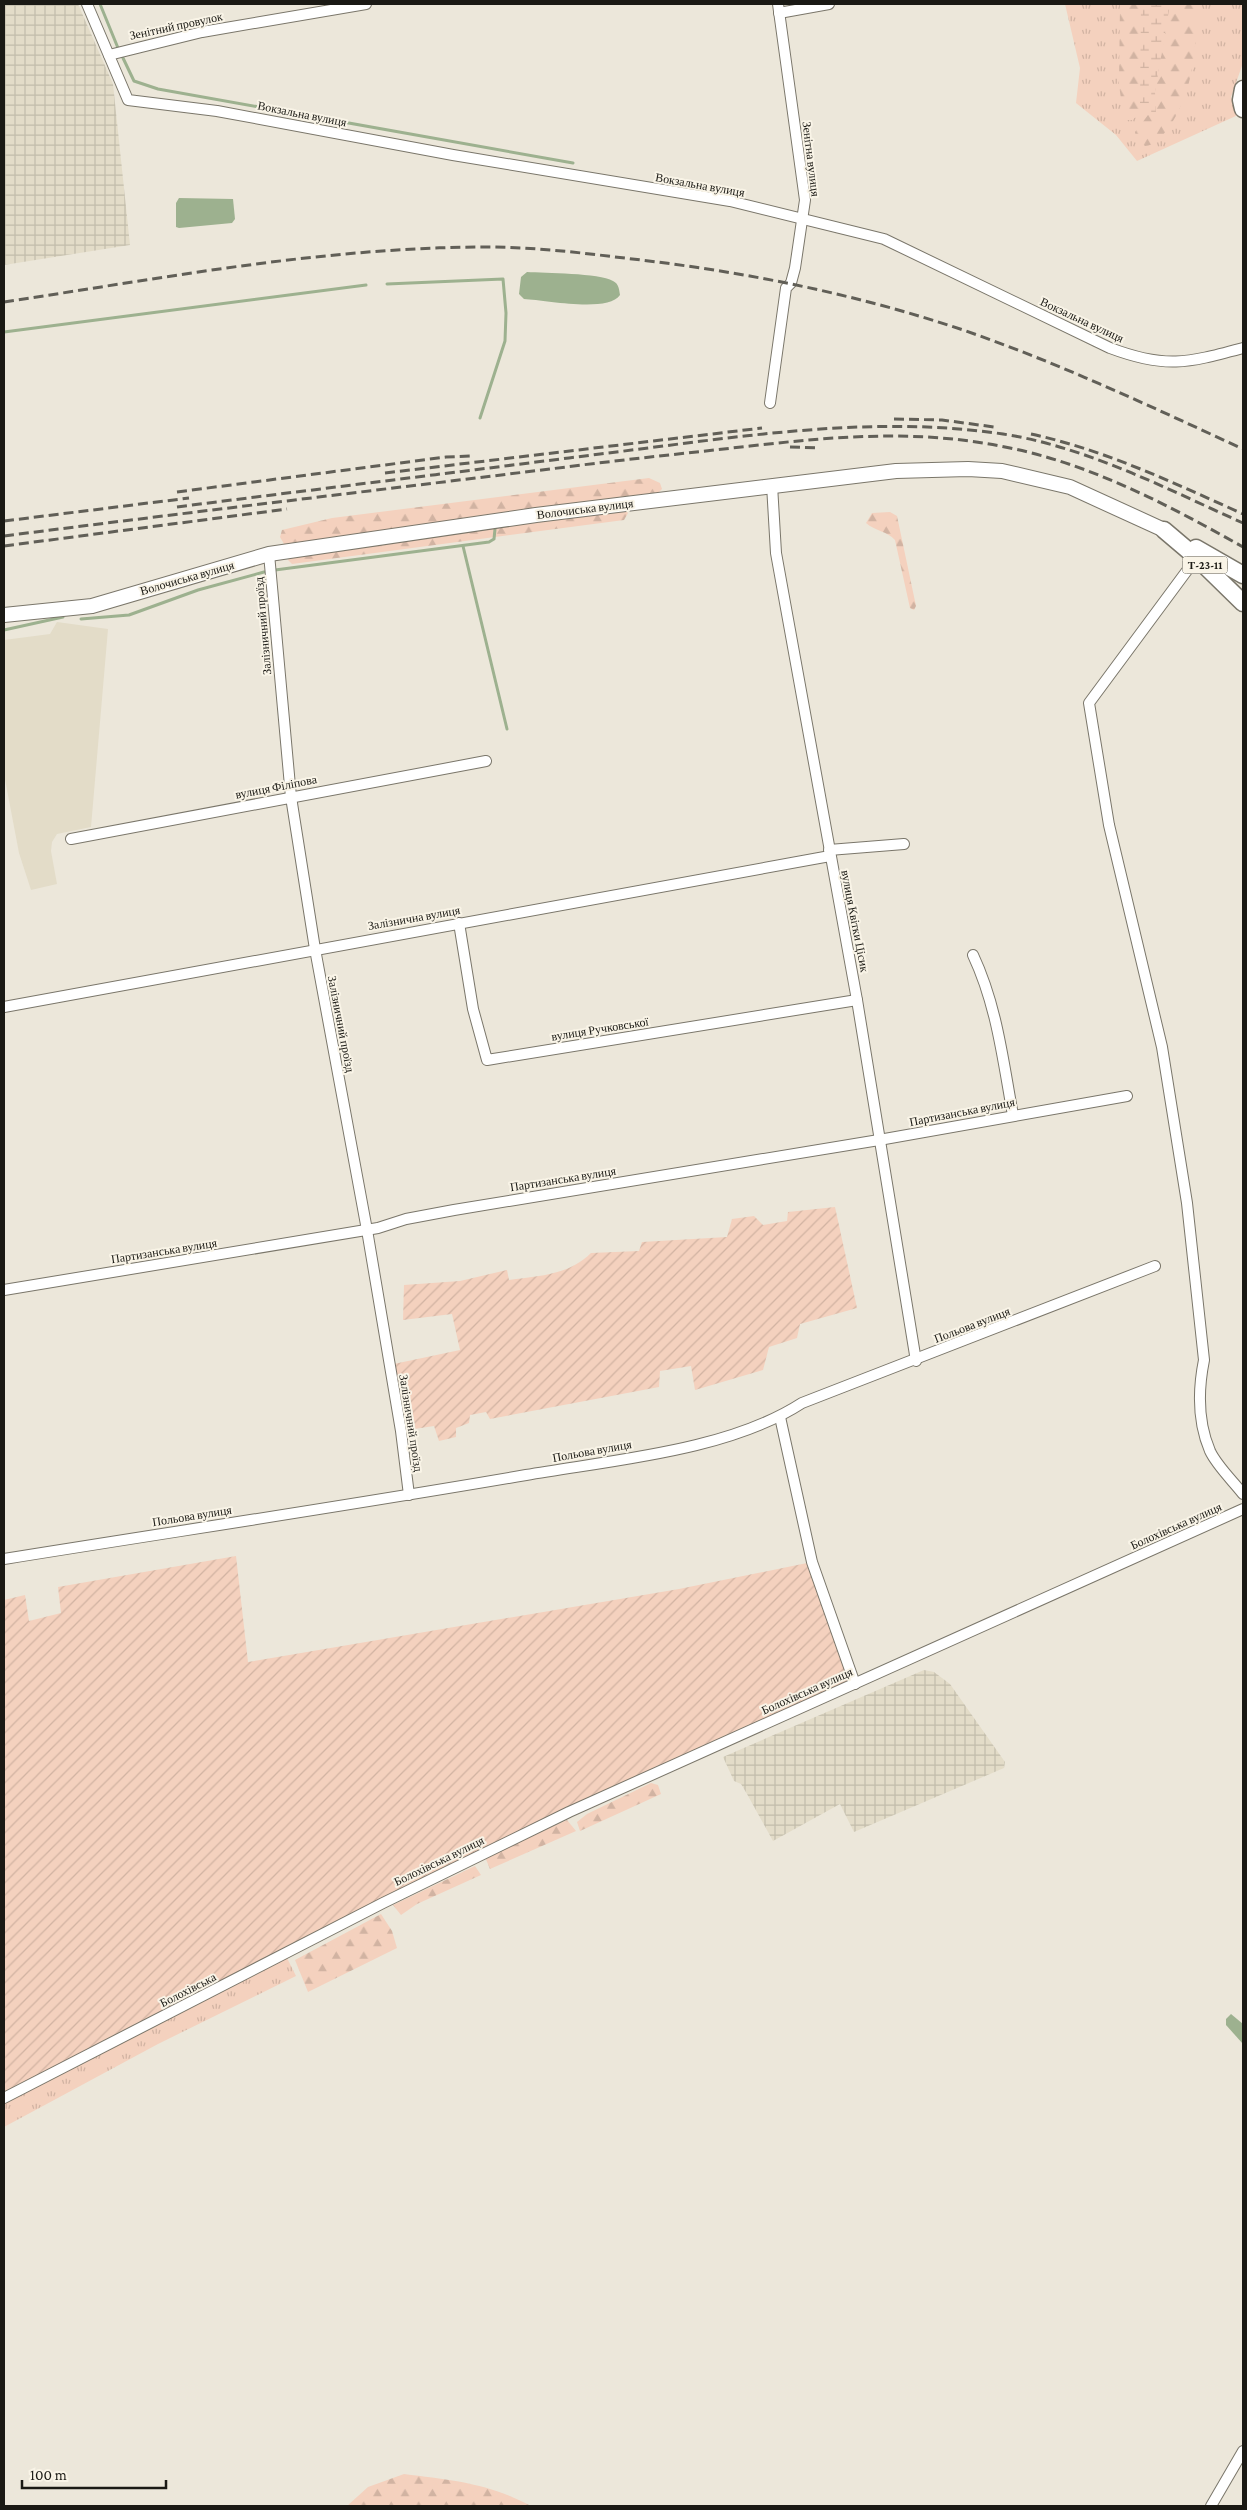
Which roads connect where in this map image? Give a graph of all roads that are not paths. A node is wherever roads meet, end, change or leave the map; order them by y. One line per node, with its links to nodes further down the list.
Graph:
1 (87, 4): 5 (street)
2 (366, 4): 5 (street, Зенітний провулок)
3 (829, 4): 4 (street)
4 (779, 9): 8 (street, Зенітна вулиця)
5 (109, 55): 8 (street, Вокзальна вулиця)
6 (1243, 89): 7 (main road)
7 (1243, 109)
8 (803, 219): 9 (street, Вокзальна вулиця); 10 (street, Зенітна вулиця)
9 (1243, 348)
10 (770, 404)
11 (772, 486): 12 (main road, Волочиська вулиця / Т-23-11); 13 (main road, Волочиська вулиця / Т-23-11); 22 (street, вулиця Квітки Цісик)
12 (1164, 530): 14 (main road, Т-23-11)
13 (269, 554): 17 (main road, Волочиська вулиця / Т-23-11); 19 (street, Залізничний проїзд)
14 (1199, 555): 15 (main road, Т-23-11); 16 (main road, Т-23-11); 36 (street)
15 (1243, 575)
16 (1243, 603)
17 (4, 616)
18 (486, 761): 19 (street, вулиця Філіпова)
19 (291, 797): 20 (street, вулиця Філіпова); 24 (street, Залізничний проїзд)
20 (71, 839)
21 (904, 844): 22 (street, Залізнична вулиця)
22 (829, 853): 23 (street, Залізнична вулиця); 26 (street, вулиця Квітки Цісик)
23 (458, 923): 24 (street, Залізнична вулиця); 26 (street, вулиця Ручковської)
24 (315, 949): 27 (street, Залізнична вулиця); 31 (street, Залізничний проїзд)
25 (973, 955): 29 (street)
26 (856, 1000): 30 (street, вулиця Квітки Цісик)
27 (4, 1007)
28 (1127, 1096): 29 (street, Партизанська вулиця)
29 (1012, 1115): 30 (street, Партизанська вулиця)
30 (879, 1140): 31 (street, Партизанська вулиця); 34 (street, вулиця Квітки Цісик)
31 (367, 1230): 33 (street, Партизанська вулиця); 37 (street, Залізничний проїзд)
32 (1156, 1266): 34 (street, Польова вулиця)
33 (4, 1290)
34 (916, 1360): 35 (street, Польова вулиця)
35 (780, 1417): 37 (street, Польова вулиця); 40 (street)
36 (1243, 1494)
37 (409, 1495): 39 (street, Польова вулиця)
38 (1243, 1509): 40 (street, Болохівська вулиця)
39 (4, 1559)
40 (855, 1684): 41 (street, Болохівська вулиця)
41 (383, 1903): 42 (street, Болохівська)
42 (4, 2098)
43 (1243, 2451): 44 (street)
44 (1211, 2506)

